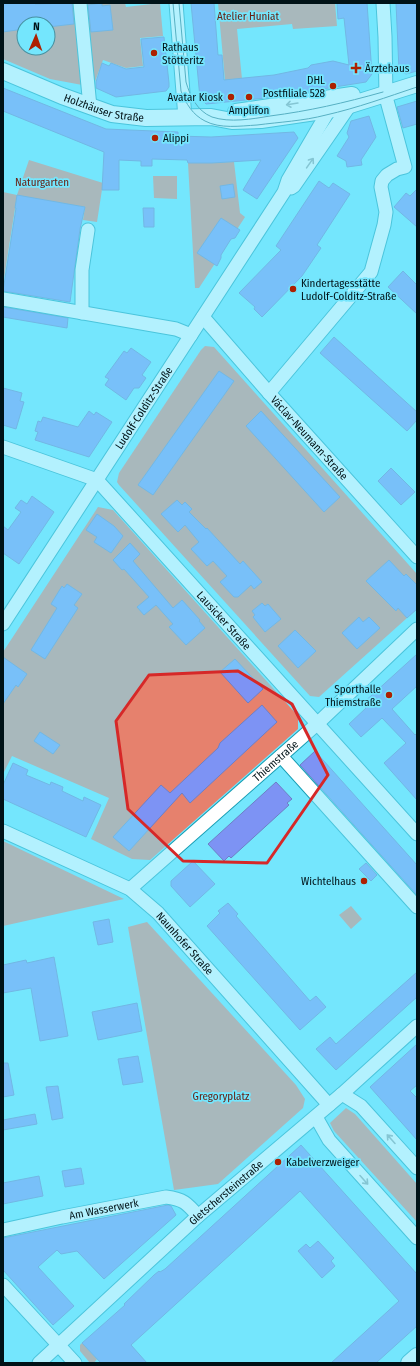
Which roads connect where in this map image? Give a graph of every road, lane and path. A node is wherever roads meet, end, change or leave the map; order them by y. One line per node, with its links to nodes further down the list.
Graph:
1 (80, 3): 8 (street)
2 (176, 3): 11 (street)
3 (383, 3): 6 (street)
4 (3, 71): 8 (main road, Holzhäuser Straße)
5 (417, 84): 6 (main road, Holzhäuser Straße)
6 (386, 93): 7 (main road, Holzhäuser Straße); 10 (main road, Holzhäuser Straße, one-way to 10); 12 (street)
7 (350, 105): 9 (main road, Holzhäuser Straße); 13 (street, Ludolf-Colditz-Straße, one-way to 7)
8 (90, 107): 11 (main road, Holzhäuser Straße)
9 (329, 110): 10 (main road, Holzhäuser Straße); 13 (street, Ludolf-Colditz-Straße)
10 (211, 117): 11 (main road, Holzhäuser Straße)
11 (185, 118)
12 (411, 165): 19 (street)
13 (284, 192): 17 (street, Ludolf-Colditz-Straße)
14 (88, 230): 16 (street)
15 (3, 299): 16 (street)
16 (82, 313): 18 (street)
17 (203, 317): 18 (street, Ludolf-Colditz-Straße); 19 (street, Václav-Neumann-Straße)
18 (191, 335): 21 (street, Ludolf-Colditz-Straße)
19 (269, 393): 22 (street, Václav-Neumann-Straße)
20 (3, 447): 21 (street, Lausicker Straße)
21 (97, 480): 23 (street, Ludolf-Colditz-Straße); 25 (street, Lausicker Straße)
22 (417, 557)
23 (3, 624)
24 (417, 629): 25 (street, Thiemstraße)
25 (317, 724): 26 (street, Thiemstraße); 28 (street, Lausicker Straße)
26 (281, 756): 29 (street, Thiemstraße); 30 (street)
27 (3, 831): 29 (street, Naunhofer Straße)
28 (417, 834)
29 (130, 890): 33 (street, Naunhofer Straße)
30 (417, 907)
31 (417, 1026): 32 (street, Gletschersteinstraße)
32 (342, 1094): 33 (street, Gletschersteinstraße); 35 (street, one-way to 32)
33 (329, 1106): 34 (street, Gletschersteinstraße)
34 (316, 1117): 36 (street, Gletschersteinstraße); 38 (street, one-way to 38)
35 (417, 1168)
36 (198, 1216): 37 (street, Am Wasserwerk); 40 (street, Gletschersteinstraße)
37 (3, 1230)
38 (417, 1238)
39 (3, 1285): 40 (street)
40 (59, 1345): 42 (street, Gletschersteinstraße); 43 (street)
41 (417, 1356): 44 (main road)
42 (39, 1363)
43 (75, 1363)
44 (409, 1363)

